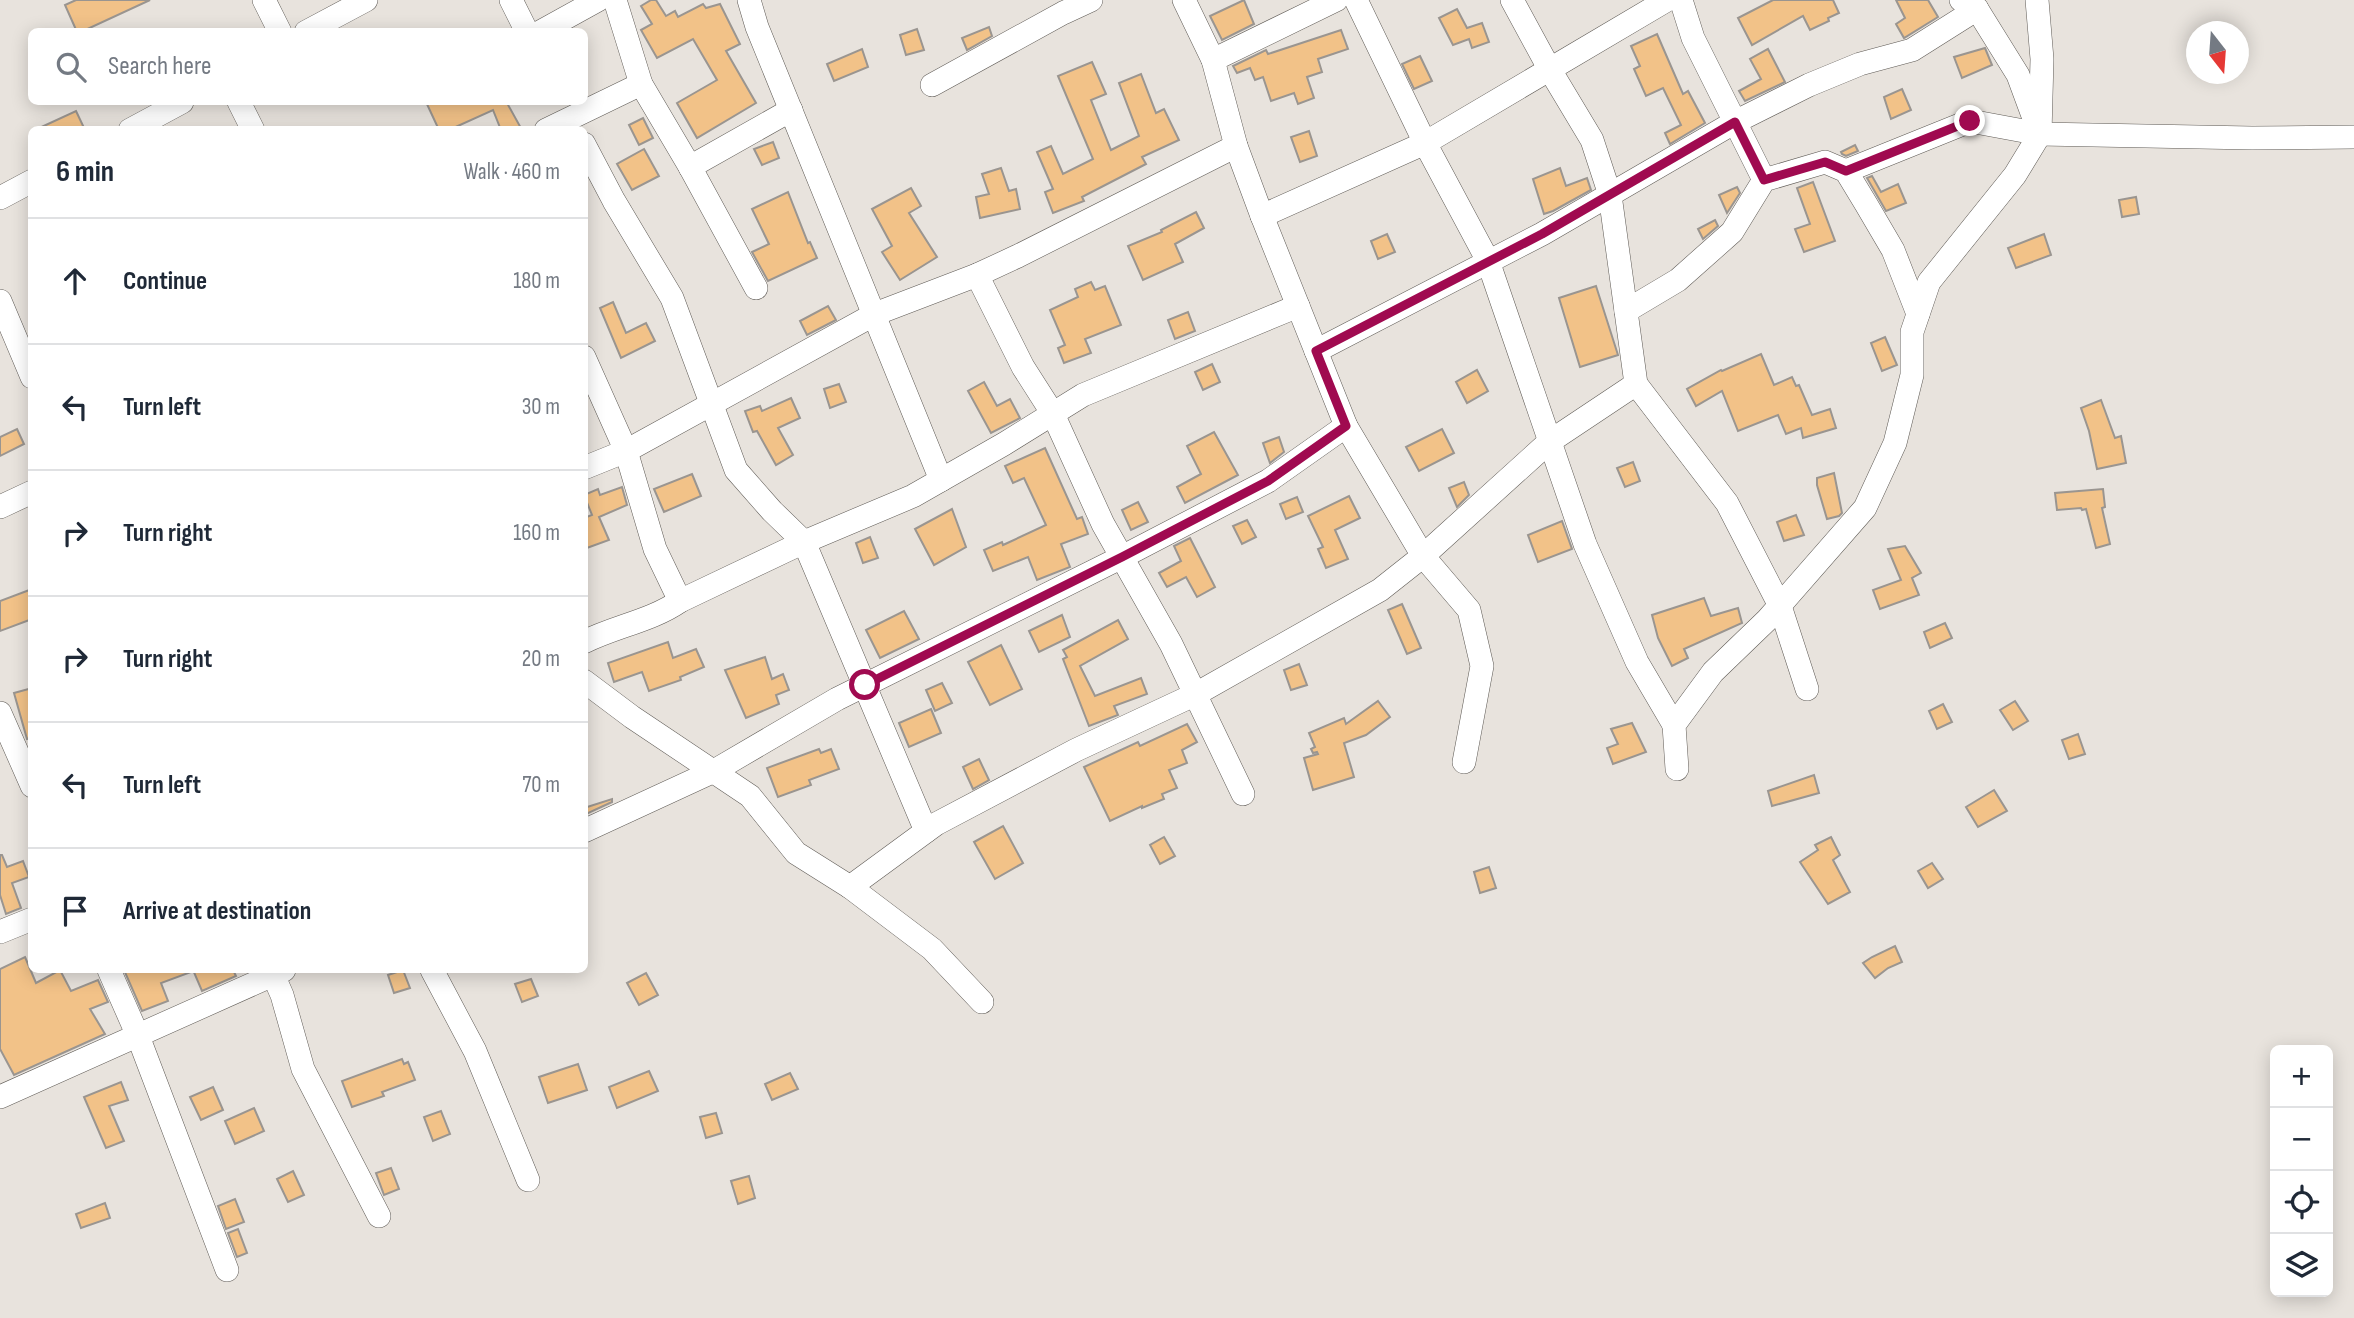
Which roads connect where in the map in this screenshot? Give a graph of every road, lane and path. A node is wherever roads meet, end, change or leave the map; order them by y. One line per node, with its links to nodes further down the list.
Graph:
1 (264, 0): 16 (street)
2 (366, 0): 17 (street)
3 (511, 0): 18 (street)
4 (598, 0): 19 (street)
5 (615, 0): 22 (street)
6 (748, 0): 26 (street)
7 (1091, 0): 23 (street)
8 (1185, 0): 20 (street)
9 (1336, 0): 20 (street)
10 (1356, 0): 34 (street)
11 (1512, 0): 21 (street)
12 (1667, 0): 21 (street)
13 (1681, 0): 28 (street)
14 (2037, 0): 32 (street)
15 (1969, 5): 28 (street); 32 (street)
16 (278, 28)
17 (314, 28)
18 (525, 28)
19 (547, 28)
20 (1213, 60): 35 (street)
21 (1550, 70): 34 (street); 41 (street)
22 (640, 84): 27 (street); 37 (street)
23 (932, 85)
24 (176, 105): 29 (street)
25 (240, 105): 30 (street)
26 (791, 110): 37 (street); 50 (street)
27 (570, 116): 31 (street)
28 (1735, 122): 39 (street); 41 (street)
29 (137, 126)
30 (251, 126)
31 (553, 126)
32 (2040, 134): 33 (street); 38 (street); 51 (street)
33 (2354, 137)
34 (1425, 143): 43 (street); 44 (street)
35 (1236, 146): 43 (street); 45 (street)
36 (588, 152): 56 (street)
37 (690, 167): 46 (street)
38 (1846, 171): 39 (street); 51 (street)
39 (1764, 180): 49 (street)
40 (28, 183): 42 (street)
41 (1610, 195): 44 (street); 49 (street)
42 (0, 198)
43 (1262, 216): 48 (street)
44 (1488, 261): 52 (street); 59 (street)
45 (977, 275): 50 (street); 57 (street)
46 (756, 288)
47 (0, 302): 54 (street)
48 (1298, 306): 52 (street); 57 (street)
49 (1626, 311): 55 (street)
50 (875, 314): 56 (street); 62 (street)
51 (1918, 314): 69 (street)
52 (1316, 351): 58 (street)
53 (588, 366): 60 (street)
54 (28, 368)
55 (1636, 384): 59 (street); 69 (street)
56 (710, 404): 60 (street); 65 (street)
57 (1053, 414): 62 (street); 67 (street)
58 (1346, 426): 66 (street); 67 (street)
59 (1549, 442): 66 (street); 76 (street)
60 (626, 451): 61 (street); 68 (street)
61 (588, 466)
62 (941, 480): 65 (street)
63 (28, 494): 64 (street)
64 (0, 507)
65 (804, 542): 68 (street); 72 (street)
66 (1423, 556): 74 (street); 78 (street)
67 (1122, 557): 72 (street); 74 (street)
68 (680, 601): 70 (street)
69 (1780, 606): 73 (street); 76 (street)
70 (588, 640)
71 (588, 684): 81 (street)
72 (865, 685): 81 (street); 84 (street)
73 (1807, 689)
74 (1196, 694): 82 (street); 84 (street)
75 (0, 713): 77 (street)
76 (1674, 725): 80 (street)
77 (23, 740): 79 (street)
78 (1465, 762)
79 (28, 766)
80 (1677, 769)
81 (714, 771): 83 (street); 85 (street)
82 (1242, 794)
83 (588, 829)
84 (926, 831): 85 (street)
85 (850, 887): 92 (street)
86 (28, 921): 87 (street)
87 (0, 932)
88 (110, 973): 93 (street)
89 (272, 973): 93 (street)
90 (276, 973): 96 (street)
91 (434, 973): 95 (street)
92 (982, 1002)
93 (138, 1036): 94 (street); 97 (street)
94 (0, 1097)
95 (528, 1180)
96 (379, 1216)
97 (227, 1270)

